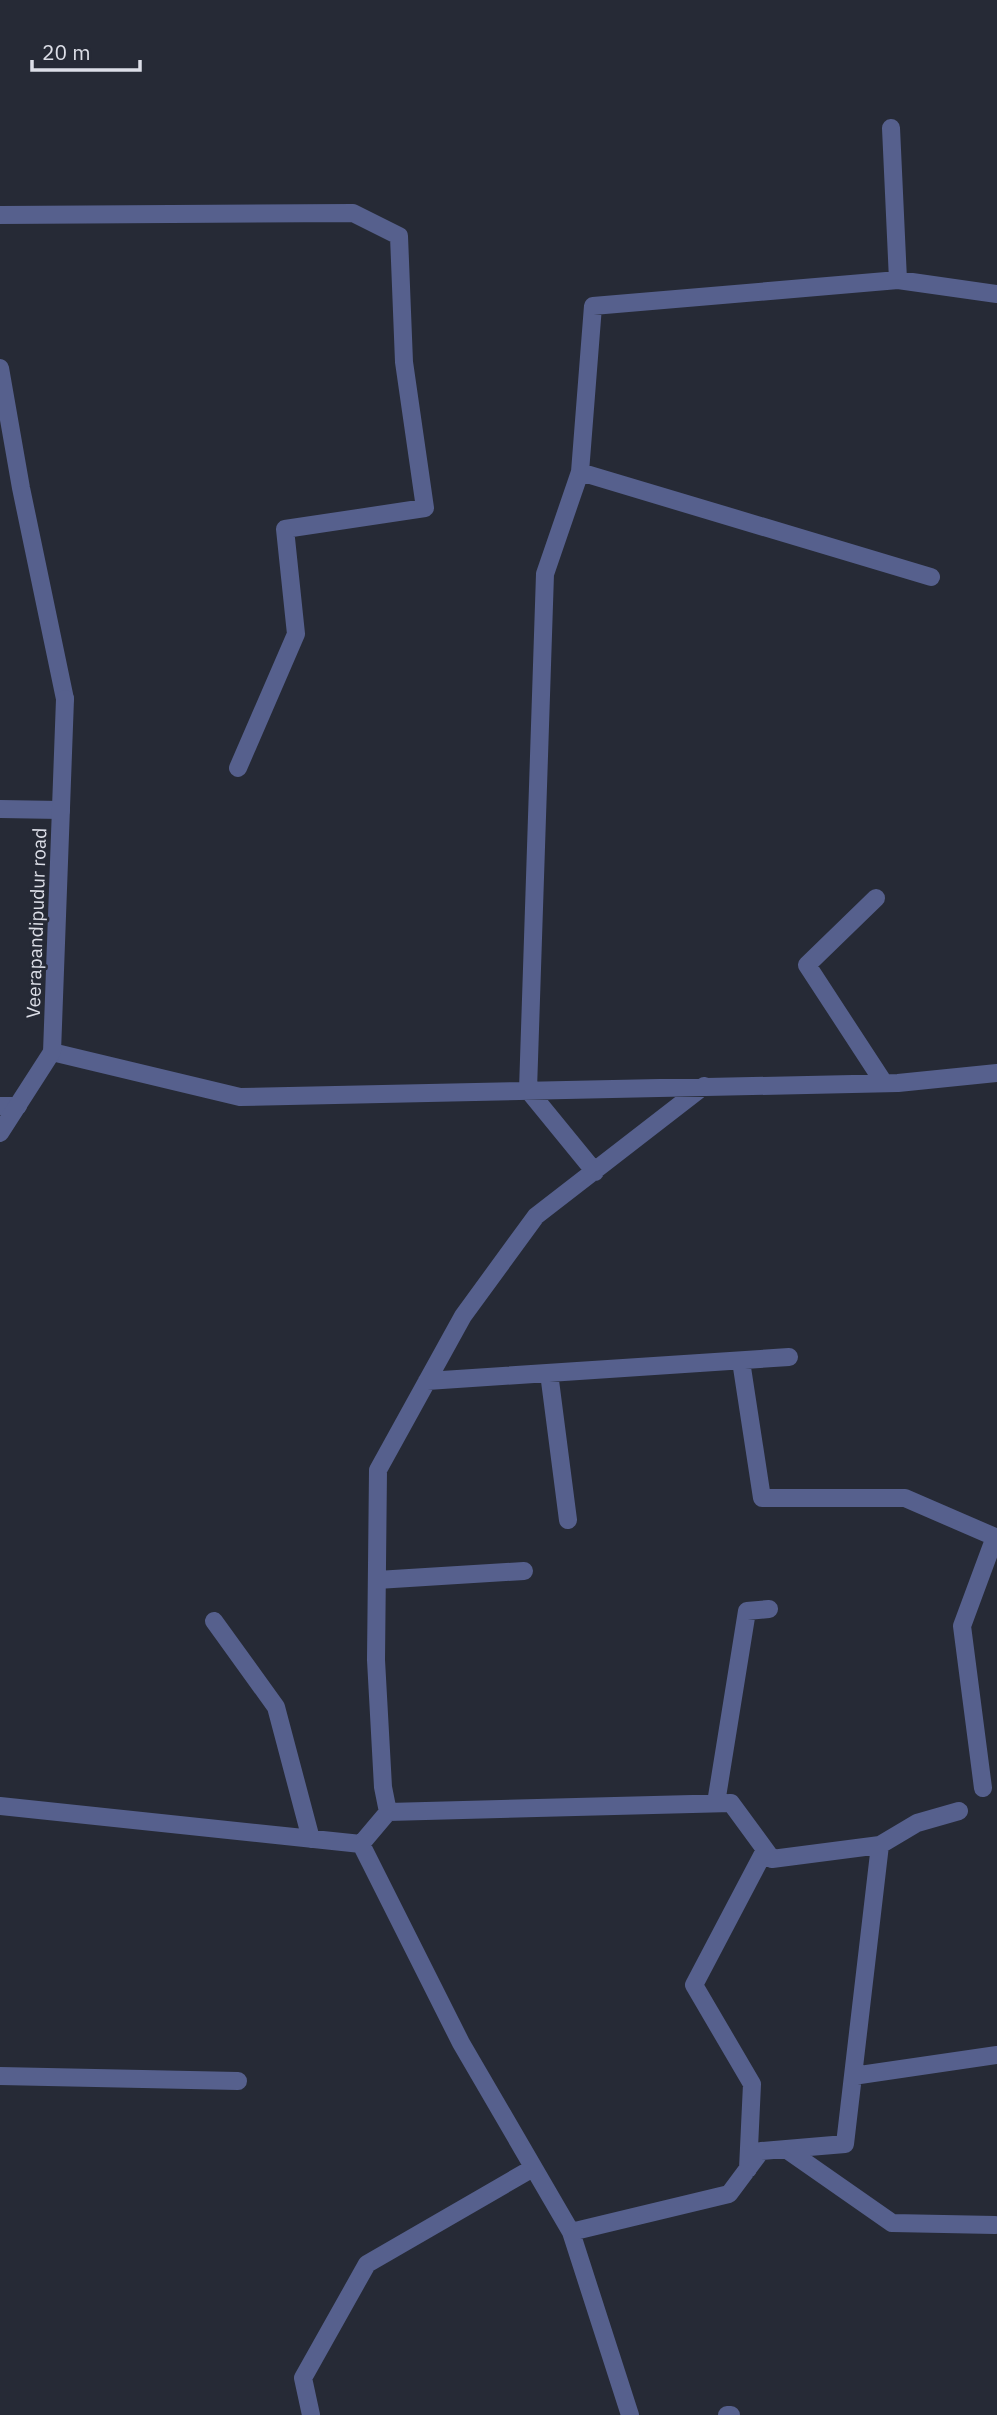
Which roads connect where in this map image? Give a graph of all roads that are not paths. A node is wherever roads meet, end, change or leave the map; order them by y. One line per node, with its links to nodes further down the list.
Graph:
1 (891, 128): 3 (street)
2 (0, 215): 8 (street)
3 (898, 280): 4 (street); 6 (street)
4 (997, 294)
5 (0, 368): 10 (street, Veerapandipudur road)
6 (580, 472): 7 (street); 16 (street)
7 (930, 577)
8 (238, 768)
9 (0, 809): 10 (street)
10 (61, 810): 12 (street, Veerapandipudur road)
11 (876, 898): 14 (street)
12 (52, 1052): 16 (street); 17 (street)
13 (997, 1073): 14 (street)
14 (884, 1083): 15 (street)
15 (704, 1086): 16 (street); 19 (street)
16 (528, 1090): 19 (street)
17 (9, 1106): 18 (street)
18 (0, 1133)
19 (594, 1172): 23 (street)
20 (789, 1357): 21 (street)
21 (741, 1361): 22 (street); 25 (street)
22 (549, 1373): 23 (street); 24 (street)
23 (427, 1381): 27 (street)
24 (568, 1520)
25 (996, 1537): 30 (street)
26 (524, 1571): 27 (street)
27 (377, 1580): 34 (street)
28 (769, 1609): 31 (street)
29 (214, 1621): 35 (street)
30 (983, 1788)
31 (716, 1804): 34 (street); 38 (street)
32 (0, 1806): 35 (street)
33 (959, 1811): 37 (street)
34 (388, 1812): 36 (street)
35 (312, 1839): 36 (street)
36 (361, 1844): 44 (street)
37 (880, 1845): 38 (street); 40 (street)
38 (765, 1850): 45 (street)
39 (997, 2054): 40 (street)
40 (853, 2076): 43 (street)
41 (0, 2077): 42 (street)
42 (238, 2081)
43 (786, 2149): 45 (street); 46 (street)
44 (533, 2168): 47 (street); 48 (street)
45 (748, 2169): 47 (street)
46 (995, 2225)
47 (571, 2232): 49 (street)
48 (311, 2415)
49 (630, 2415)

